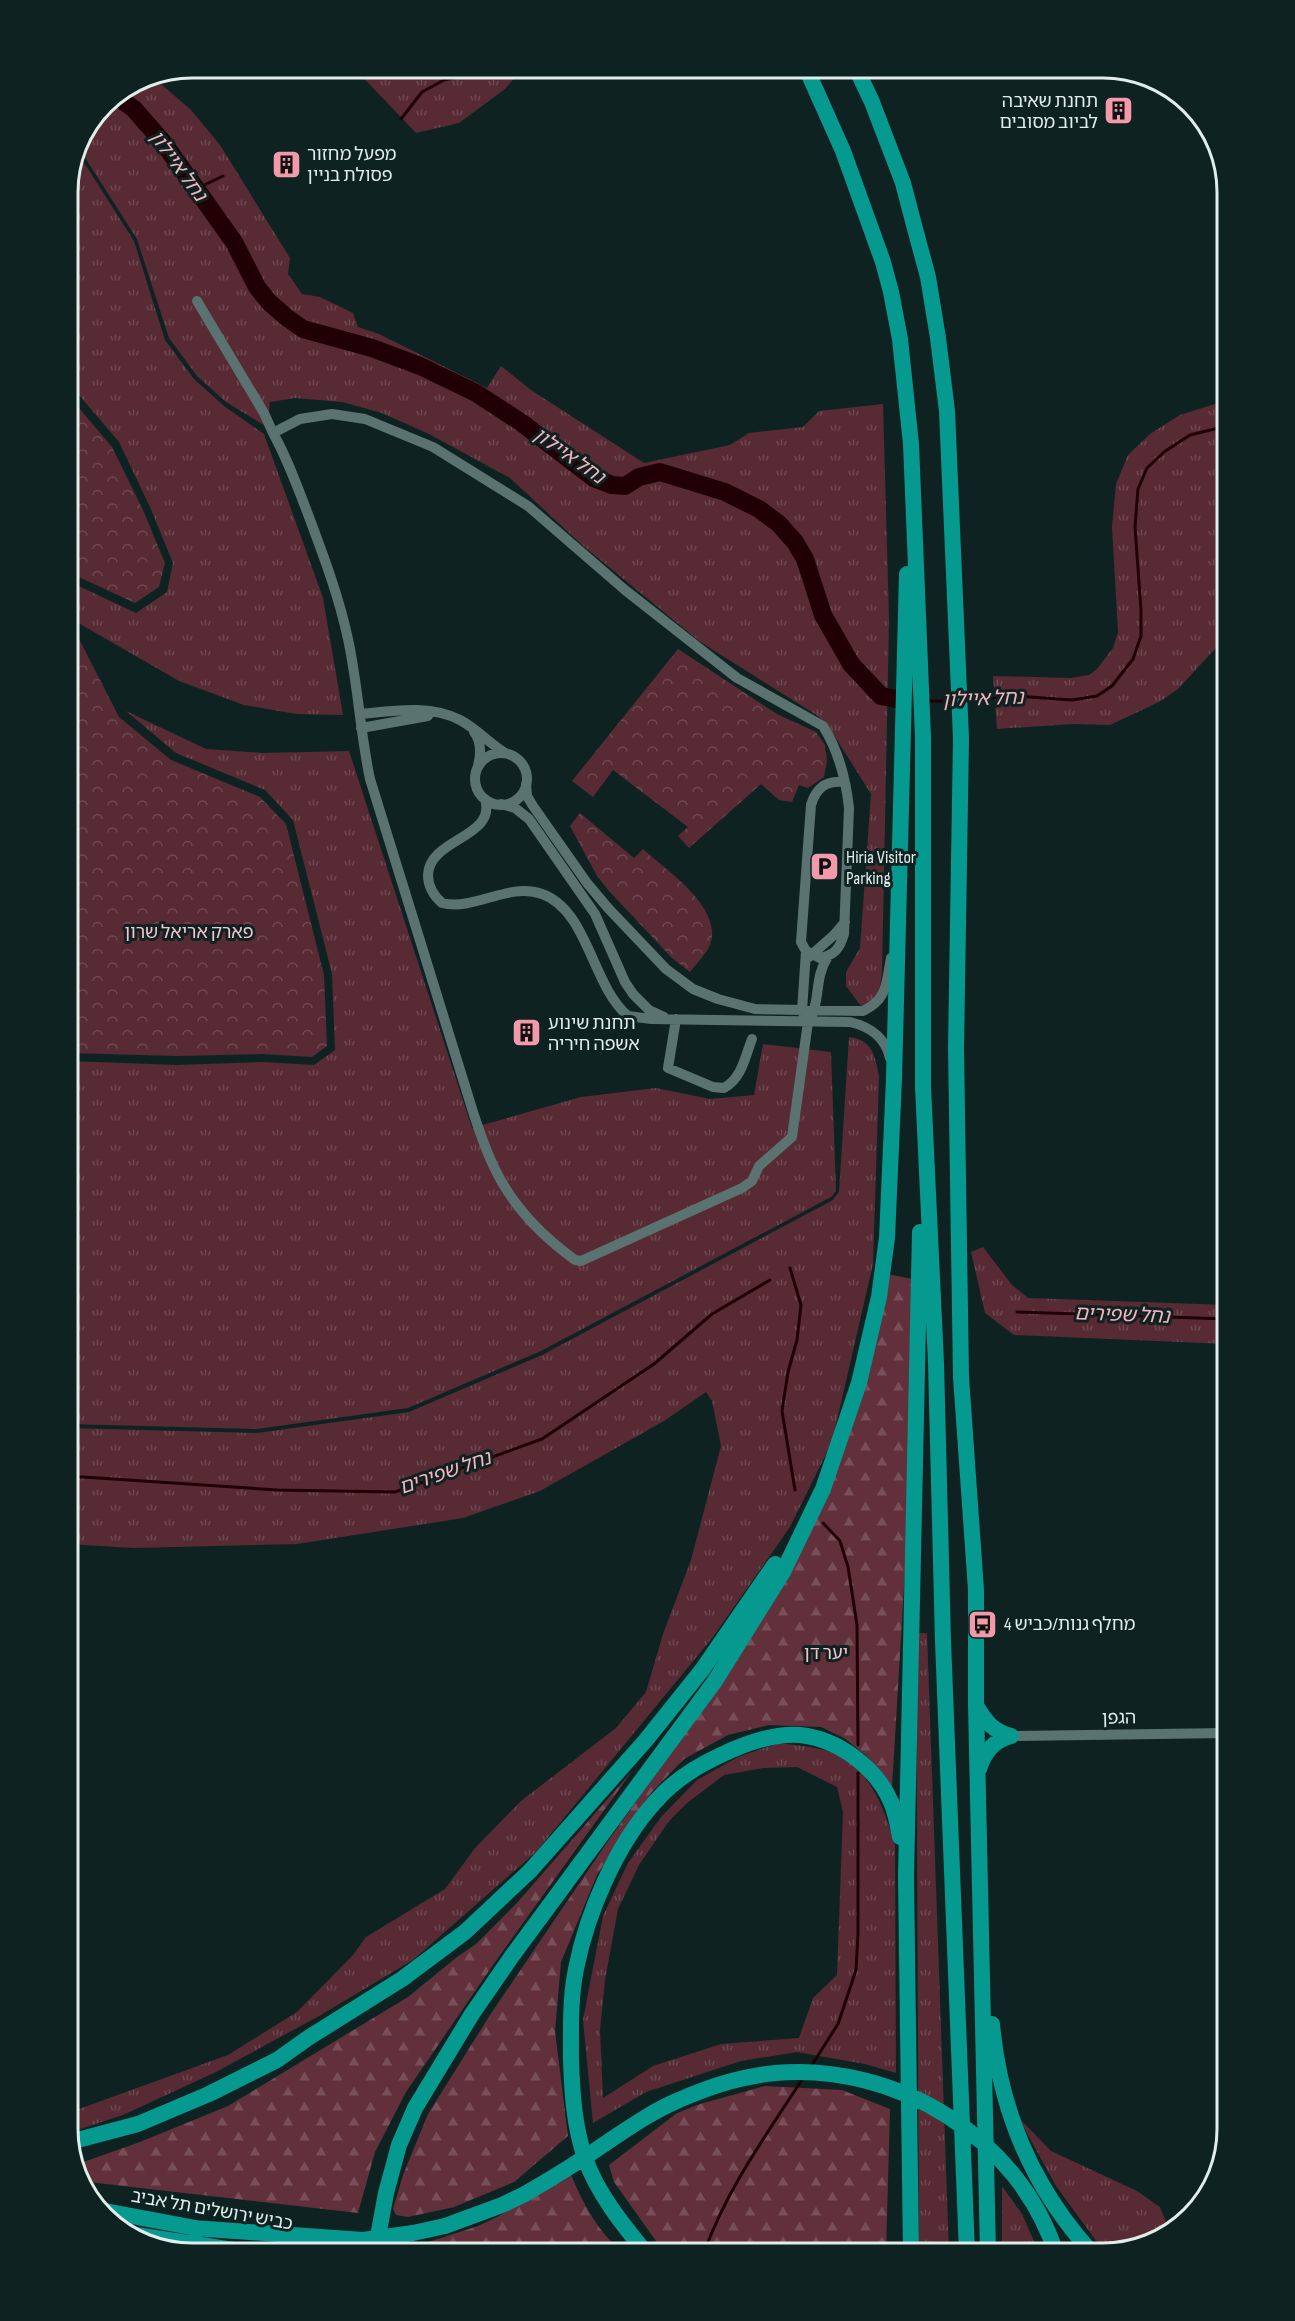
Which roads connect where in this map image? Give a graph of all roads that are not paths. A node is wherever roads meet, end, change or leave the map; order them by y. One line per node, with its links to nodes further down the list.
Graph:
1 (810, 78): 5 (highway)
2 (861, 78): 28 (highway)
3 (197, 301): 4 (street)
4 (273, 433): 6 (street); 12 (street)
5 (912, 667): 17 (highway); 26 (highway)
6 (360, 714): 7 (street); 9 (street)
7 (448, 715): 8 (street); 9 (street)
8 (460, 720): 10 (street); 11 (street)
9 (361, 728): 23 (street)
10 (505, 753): 11 (street); 13 (street)
11 (477, 771): 14 (street)
12 (844, 782): 16 (street); 18 (street)
13 (526, 784): 15 (street); 20 (street)
14 (485, 799): 15 (street); 22 (street)
15 (501, 804): 22 (street)
16 (845, 922): 18 (street); 19 (street)
17 (897, 928): 21 (street); 25 (highway)
18 (807, 956): 19 (street); 20 (street)
19 (828, 956): 21 (street)
20 (802, 1011): 21 (street); 23 (street)
21 (815, 1011): 23 (street)
22 (674, 1019): 23 (street); 24 (street)
23 (808, 1022): 25 (street)
24 (752, 1039)
25 (894, 1079): 27 (highway)
26 (923, 1087): 32 (highway); 43 (highway)
27 (822, 1490): 34 (highway); 40 (highway)
28 (976, 1705): 30 (highway); 31 (highway)
29 (1217, 1733): 30 (street, הגפן)
30 (1011, 1736): 31 (highway)
31 (978, 1770): 33 (highway)
32 (906, 1877): 41 (highway); 42 (highway)
33 (980, 1886): 44 (highway); 46 (highway)
34 (79, 2140)
35 (115, 2213): 36 (highway, כביש ירושלים תל אביב)
36 (192, 2228): 39 (highway, כביש ירושלים תל אביב); 45 (highway)
37 (163, 2239): 38 (highway)
38 (188, 2243)
39 (285, 2243)
40 (377, 2243)
41 (637, 2243)
42 (911, 2243)
43 (967, 2243)
44 (988, 2243)
45 (1053, 2243)
46 (1084, 2243)

